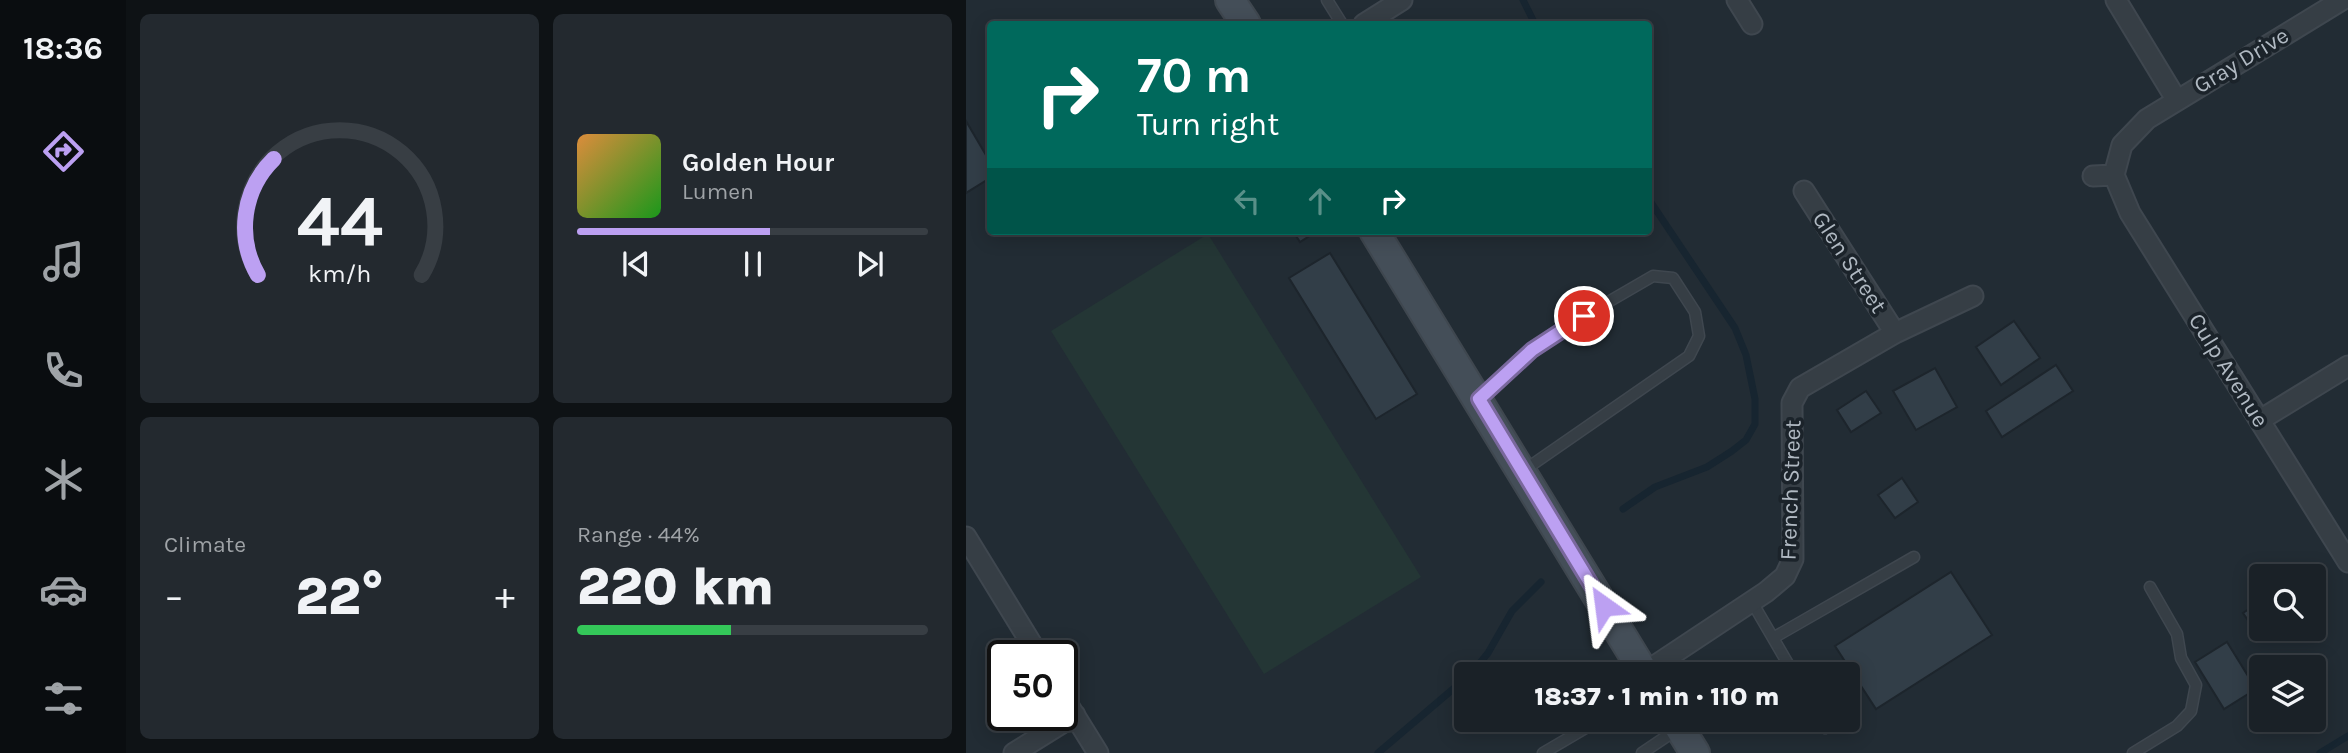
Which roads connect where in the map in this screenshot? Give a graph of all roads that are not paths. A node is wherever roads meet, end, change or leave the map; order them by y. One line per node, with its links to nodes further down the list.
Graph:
1 (1230, 0): 7 (main road)
2 (1327, 0): 8 (lane)
3 (1402, 0): 9 (street)
4 (1737, 0): 10 (street)
5 (2116, 0): 11 (street)
6 (2342, 0): 11 (street, Gray Drive)
7 (1243, 21)
8 (1340, 21)
9 (1369, 21)
10 (1752, 24)
11 (2176, 99): 12 (street)
12 (2114, 175): 13 (street); 20 (street, Culp Avenue)
13 (2093, 176)
14 (1804, 191): 17 (street, Glen Street)
15 (1376, 235): 19 (main road)
16 (1973, 296): 17 (street, French Street)
17 (1895, 333): 26 (street, French Street)
18 (2348, 366): 20 (street)
19 (1479, 399): 21 (main road); 21 (lane)
20 (2260, 419): 24 (street, Culp Avenue)
21 (1522, 471): 29 (main road)
22 (966, 537): 28 (street)
23 (1914, 557): 27 (lane)
24 (2348, 562)
25 (2150, 587): 42 (lane)
26 (1752, 601): 27 (lane); 30 (street, French Street)
27 (1773, 638): 31 (lane)
28 (1029, 640)
29 (1637, 662)
30 (1660, 662)
31 (1787, 662)
32 (1078, 720): 38 (street)
33 (1049, 731): 37 (street)
34 (1579, 732): 39 (lane)
35 (1667, 732): 40 (lane)
36 (1682, 732): 41 (main road)
37 (1014, 753)
38 (1098, 753)
39 (1543, 753)
40 (1642, 753)
41 (1695, 753)
42 (2133, 753)

